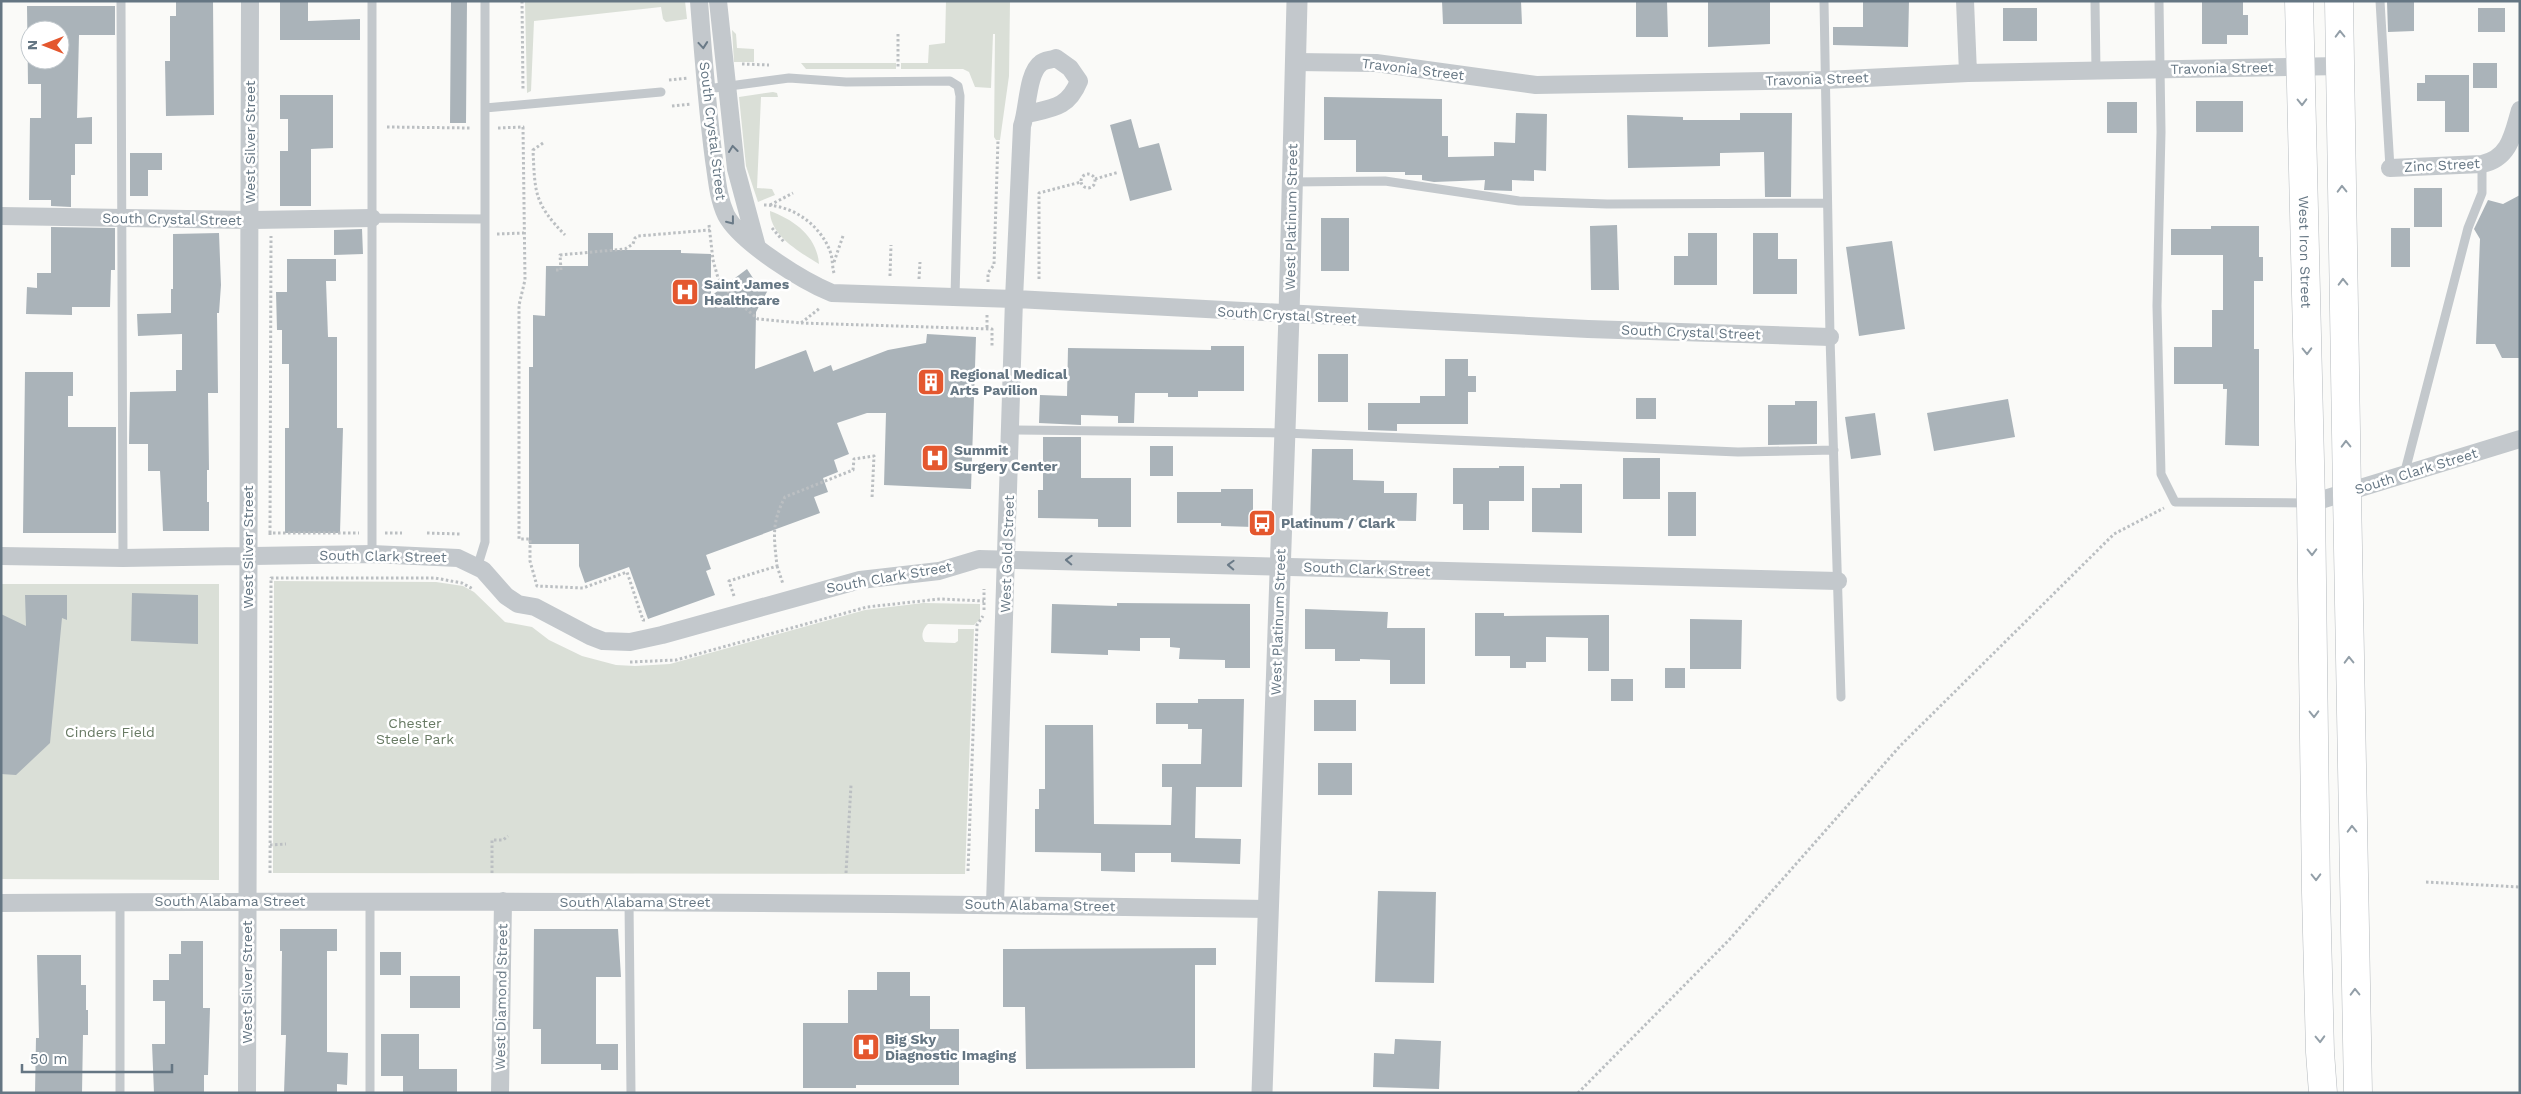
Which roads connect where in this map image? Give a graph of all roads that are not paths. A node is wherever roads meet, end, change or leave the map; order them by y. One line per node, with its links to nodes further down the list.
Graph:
1 (120, 1): 33 (lane)
2 (250, 1): 36 (street, West Silver Street)
3 (372, 1): 34 (lane)
4 (485, 1): 25 (lane)
5 (698, 1): 23 (street, South Crystal Street, one-way to 23)
6 (718, 1): 22 (street, South Crystal Street)
7 (1297, 1): 15 (street, West Platinum Street)
8 (1824, 1): 21 (lane)
9 (1965, 1): 20 (street)
10 (2096, 1): 19 (lane)
11 (2159, 1): 18 (lane)
12 (2299, 1): 17 (main road, West Iron Street)
13 (2339, 1): 16 (main road, one-way to 13)
14 (2380, 1): 29 (lane)
15 (1296, 62): 21 (street, Travonia Street); 30 (street, West Platinum Street)
16 (2340, 66): 17 (street, Travonia Street); 47 (main road, one-way to 16)
17 (2301, 67): 18 (street, Travonia Street); 48 (main road, West Iron Street, one-way to 48)
18 (2160, 69): 19 (street, Travonia Street); 48 (lane)
19 (2096, 71): 20 (street, Travonia Street)
20 (1968, 73): 21 (street, Travonia Street)
21 (1825, 80): 31 (lane)
22 (730, 85): 23 (lane); 37 (street, South Crystal Street, one-way to 22); 38 (lane)
23 (707, 89): 37 (street, South Crystal Street, one-way to 37)
24 (661, 92): 25 (lane)
25 (485, 108): 35 (lane)
26 (2520, 110): 28 (street, Zinc Street)
27 (1027, 114): 39 (street, West Gold Street)
28 (2482, 164): 29 (street, Zinc Street); 46 (lane)
29 (2390, 168)
30 (1292, 182): 31 (lane); 40 (street, West Platinum Street)
31 (1827, 203): 41 (lane)
32 (1, 216): 33 (street, South Crystal Street)
33 (122, 218): 36 (street, South Crystal Street); 52 (lane)
34 (372, 218): 35 (lane); 36 (street, South Crystal Street); 49 (lane)
35 (485, 219): 55 (lane)
36 (249, 220): 51 (street, West Silver Street)
37 (757, 247): 38 (street, South Crystal Street)
38 (955, 297): 39 (street, South Crystal Street)
39 (1014, 299): 40 (street, South Crystal Street); 42 (street, West Gold Street)
40 (1289, 315): 41 (street, South Crystal Street); 43 (street, West Platinum Street)
41 (1830, 337): 45 (lane)
42 (1011, 430): 43 (lane); 53 (street, West Gold Street)
43 (1284, 433): 45 (lane); 54 (street, West Platinum Street)
44 (2520, 438): 46 (street, South Clark Street)
45 (1834, 450): 56 (lane)
46 (2404, 475): 47 (street, South Clark Street)
47 (2347, 493): 48 (street, South Clark Street); 73 (main road, one-way to 47)
48 (2311, 503): 72 (main road, West Iron Street, one-way to 72)
49 (372, 554): 51 (street, South Clark Street); 55 (street, South Clark Street)
50 (1, 556): 52 (street, South Clark Street)
51 (248, 556): 52 (street, South Clark Street); 58 (street, West Silver Street)
52 (123, 558)
53 (1007, 559): 54 (street, South Clark Street, one-way to 53); 55 (street, South Clark Street); 64 (street, West Gold Street)
54 (1280, 567): 56 (street, South Clark Street); 65 (street, West Platinum Street)
55 (477, 568)
56 (1838, 582): 57 (lane)
57 (1841, 697)
58 (247, 901): 59 (street, South Alabama Street); 61 (street, South Alabama Street); 67 (street, West Silver Street)
59 (370, 901): 60 (street, South Alabama Street); 68 (lane)
60 (503, 901): 62 (street, South Alabama Street); 69 (street, West Diamond Street)
61 (120, 902): 63 (street, South Alabama Street); 66 (lane)
62 (629, 902): 64 (street, South Alabama Street); 70 (lane)
63 (1, 903)
64 (995, 904): 65 (street, South Alabama Street)
65 (1269, 909): 71 (street, West Platinum Street)
66 (120, 1093)
67 (247, 1093)
68 (370, 1093)
69 (500, 1093)
70 (631, 1093)
71 (1262, 1093)
72 (2324, 1093)
73 (2358, 1093)

